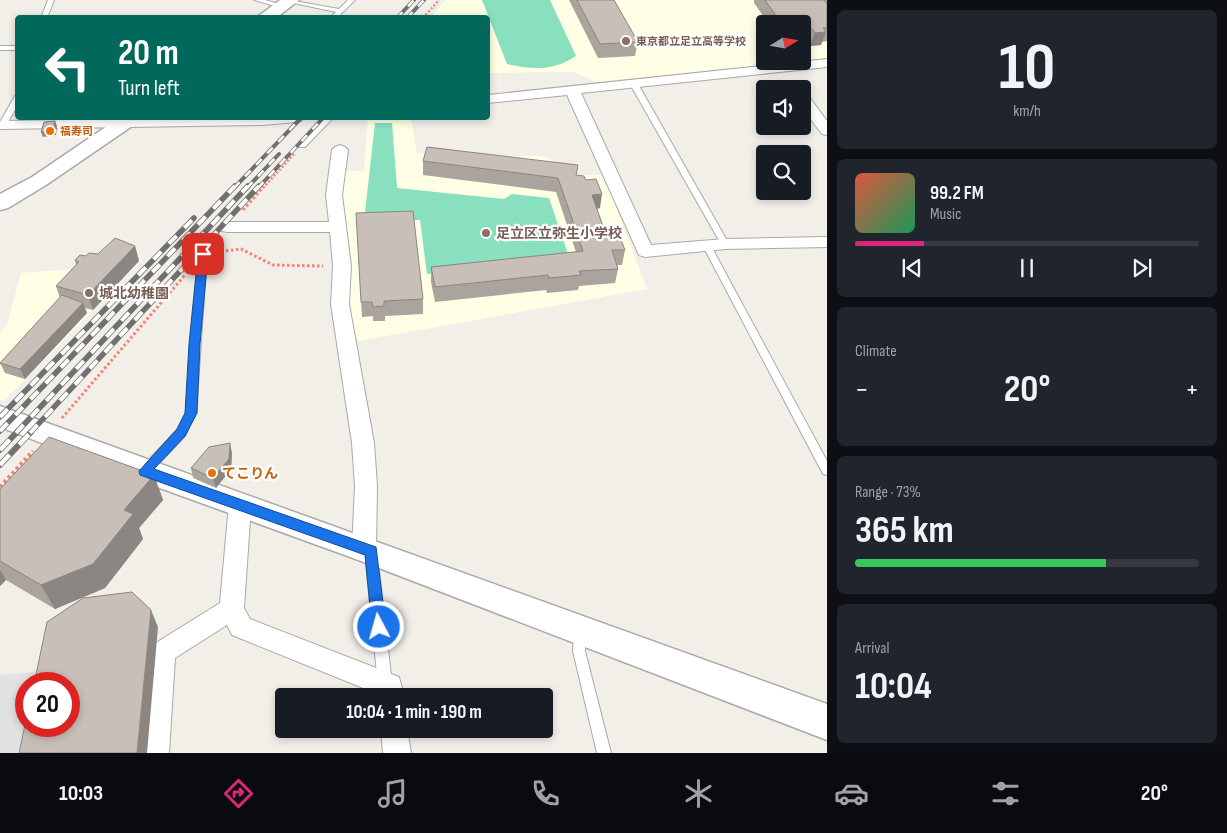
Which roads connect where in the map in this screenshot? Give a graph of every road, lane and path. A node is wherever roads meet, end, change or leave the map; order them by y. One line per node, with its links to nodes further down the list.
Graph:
1 (50, 0): 7 (lane)
2 (257, 0): 5 (lane)
3 (352, 0): 6 (lane)
4 (438, 0): 10 (path)
5 (288, 2): 6 (lane); 8 (street)
6 (340, 11): 9 (lane)
7 (45, 15)
8 (268, 15)
9 (336, 15)
10 (426, 15)
11 (0, 48): 12 (lane)
12 (15, 48)
13 (827, 63): 14 (street)
14 (811, 65)
15 (764, 70): 16 (street)
16 (634, 84): 17 (street); 31 (lane)
17 (572, 90): 18 (street); 32 (street)
18 (490, 99)
19 (15, 103): 23 (lane)
20 (811, 109): 24 (street)
21 (128, 120): 23 (street); 27 (street)
22 (327, 120): 25 (lane)
23 (1, 125)
24 (827, 131)
25 (302, 145): 28 (path)
26 (340, 150): 29 (street)
27 (0, 203)
28 (228, 227): 29 (street)
29 (337, 227): 34 (street)
30 (827, 242): 31 (street)
31 (725, 244): 32 (street)
32 (707, 246): 38 (lane)
33 (203, 254): 34 (path); 36 (path); 37 (lane)
34 (342, 266): 41 (street)
35 (0, 416): 36 (street)
36 (48, 434): 37 (street); 39 (path)
37 (145, 471): 40 (street)
38 (827, 471)
39 (0, 487)
40 (240, 505): 41 (street); 42 (street)
41 (367, 550): 43 (street); 45 (lane)
42 (232, 609): 44 (street); 48 (street)
43 (580, 630): 46 (street); 50 (lane)
44 (383, 688)
45 (388, 688)
46 (827, 722)
47 (395, 738): 49 (street)
48 (155, 753)
49 (397, 753)
50 (604, 753)

